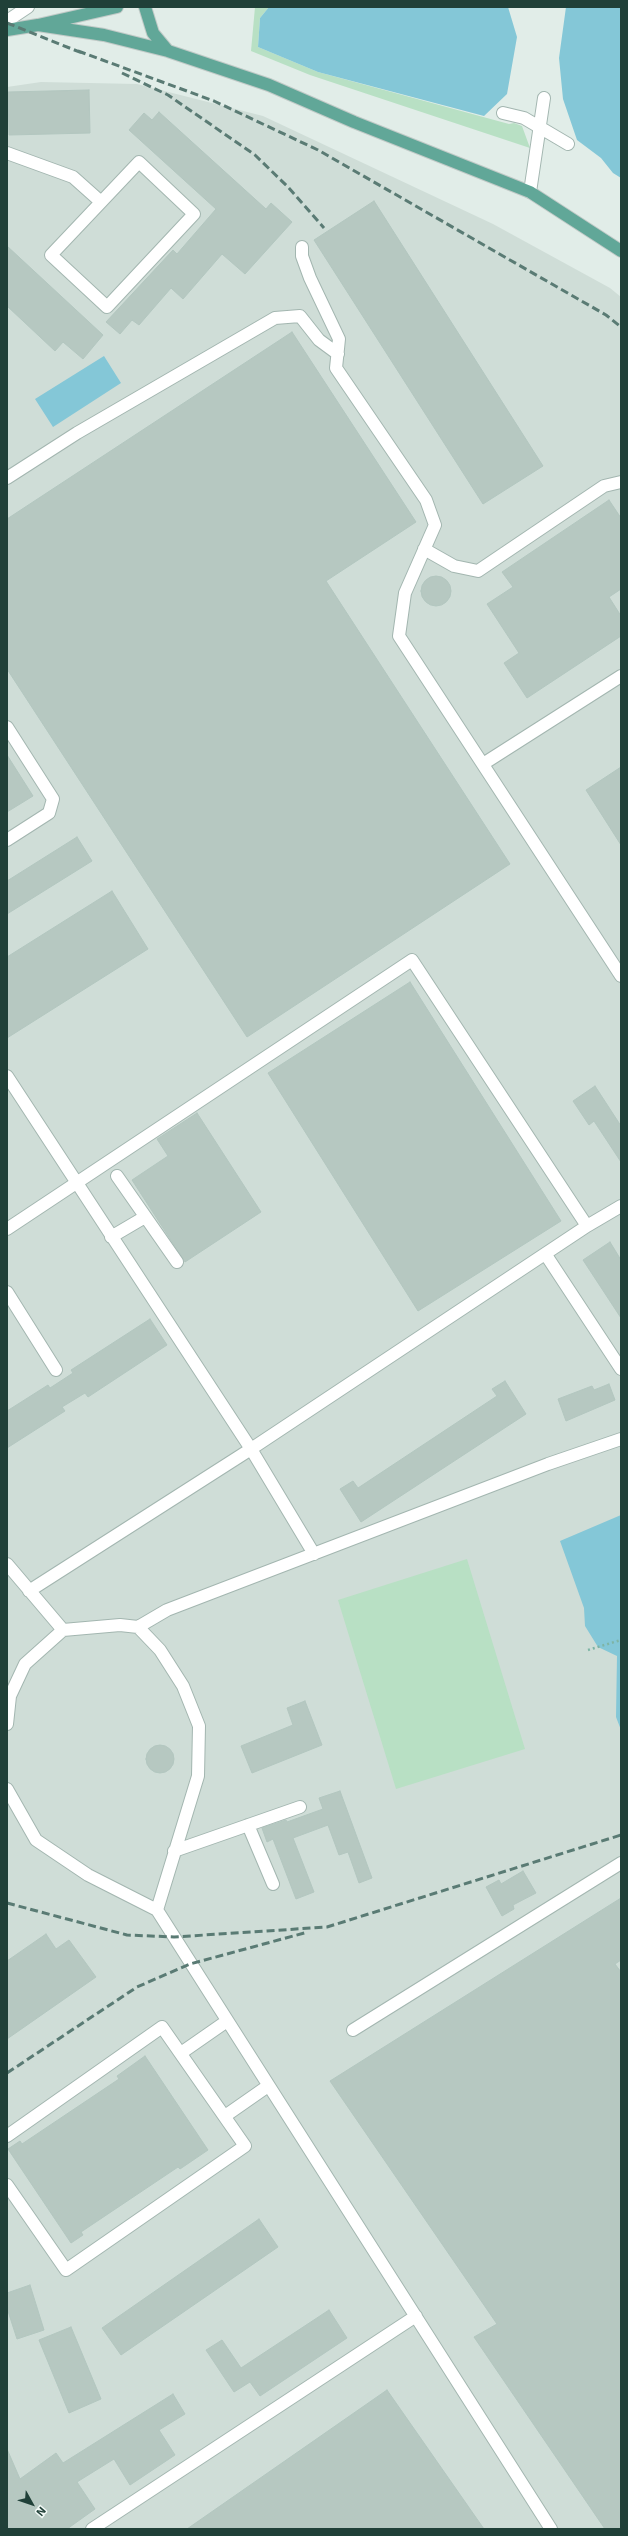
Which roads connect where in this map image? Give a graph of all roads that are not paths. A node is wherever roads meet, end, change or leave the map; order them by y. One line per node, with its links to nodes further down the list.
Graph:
1 (28, 7): 4 (lane)
2 (117, 7): 5 (main road)
3 (144, 7): 7 (main road)
4 (7, 21)
5 (38, 25): 6 (main road); 7 (main road)
6 (7, 30)
7 (168, 51): 13 (main road)
8 (544, 98): 10 (lane)
9 (503, 113): 10 (lane)
10 (540, 126): 11 (lane); 13 (lane)
11 (568, 144)
12 (7, 153): 14 (lane)
13 (530, 192): 16 (main road)
14 (101, 202): 14 (lane)
15 (302, 247): 17 (lane)
16 (621, 251)
17 (338, 354): 18 (lane); 20 (lane)
18 (7, 478)
19 (621, 482): 20 (lane)
20 (424, 549): 23 (lane)
21 (621, 676): 23 (lane)
22 (7, 727): 24 (lane)
23 (483, 764): 25 (lane)
24 (7, 840)
25 (621, 976)
26 (7, 1076): 28 (lane)
27 (117, 1176): 30 (lane)
28 (76, 1183): 31 (lane); 32 (lane); 33 (lane)
29 (621, 1206): 31 (lane)
30 (145, 1217): 33 (lane); 35 (lane)
31 (587, 1226): 34 (lane)
32 (7, 1229)
33 (111, 1237): 40 (lane)
34 (546, 1255): 37 (lane); 40 (lane)
35 (177, 1262)
36 (7, 1292): 38 (lane)
37 (621, 1369)
38 (56, 1370)
39 (621, 1439): 41 (lane)
40 (251, 1449): 41 (lane); 43 (lane)
41 (314, 1554): 44 (lane)
42 (7, 1564): 43 (lane)
43 (29, 1591): 45 (lane)
44 (138, 1627): 45 (lane); 51 (lane)
45 (63, 1630): 46 (lane)
46 (8, 1697): 47 (lane)
47 (7, 1724)
48 (7, 1789): 54 (lane)
49 (300, 1807): 50 (lane)
50 (248, 1825): 51 (lane); 53 (lane)
51 (174, 1851): 54 (lane)
52 (621, 1863): 56 (lane)
53 (274, 1884)
54 (157, 1910): 55 (lane)
55 (226, 2021): 57 (lane); 58 (lane)
56 (354, 2030)
57 (180, 2053): 59 (lane); 60 (lane)
58 (268, 2086): 59 (lane); 62 (lane)
59 (224, 2116): 61 (lane)
60 (7, 2136)
61 (7, 2185)
62 (416, 2316): 63 (lane); 64 (lane)
63 (92, 2529)
64 (551, 2529)

